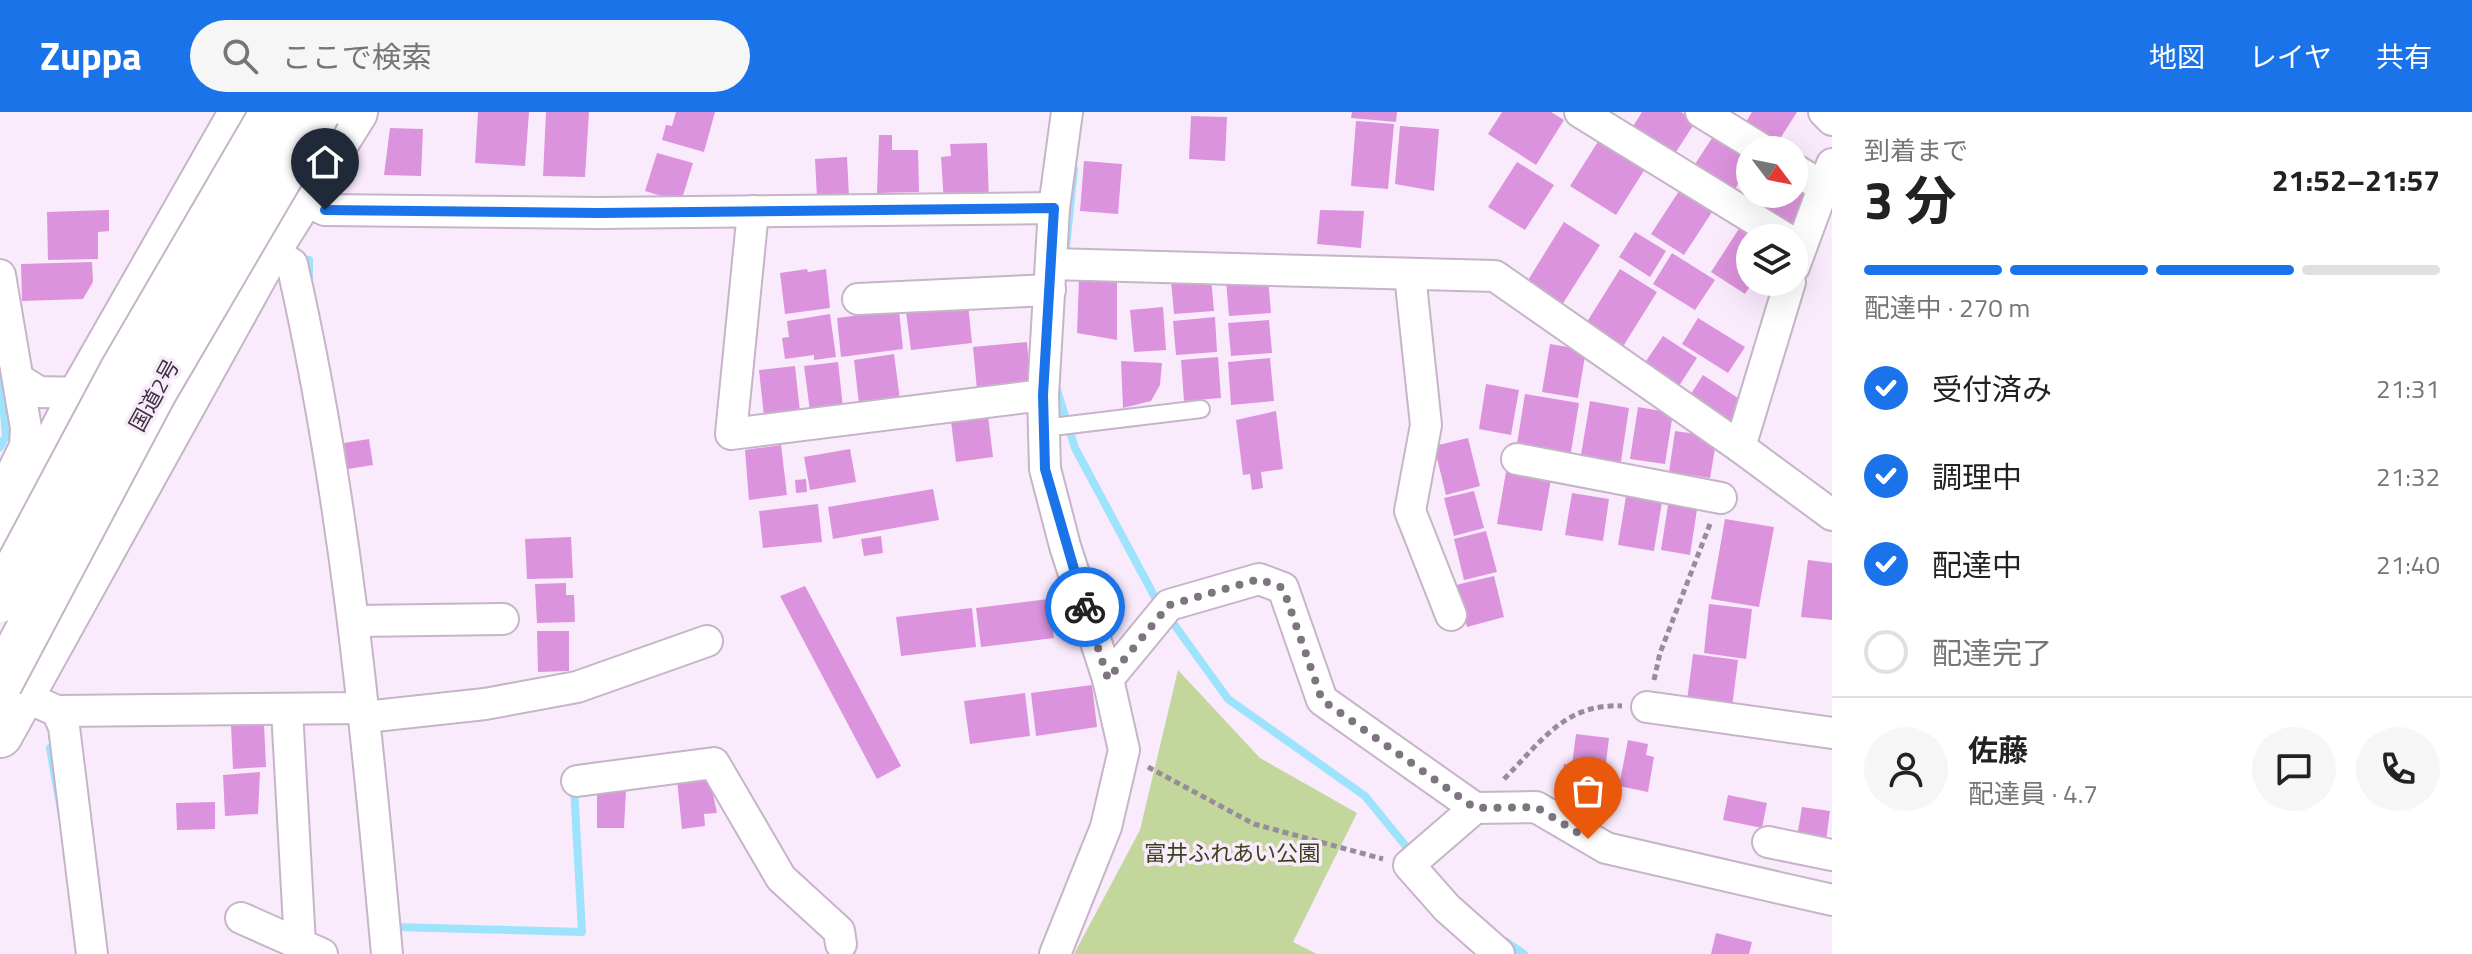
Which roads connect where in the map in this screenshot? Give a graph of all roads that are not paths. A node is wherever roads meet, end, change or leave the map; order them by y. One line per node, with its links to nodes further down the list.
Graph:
1 (242, 112): 27 (highway)
2 (249, 112): 12 (highway)
3 (273, 112): 37 (highway, 国道2号, bridge)
4 (318, 112): 43 (highway, 国道2号, bridge)
5 (355, 112): 12 (highway)
6 (1067, 112): 16 (street)
7 (1580, 112): 18 (street)
8 (1701, 112): 11 (street)
9 (1824, 112): 10 (street)
10 (1832, 120)
11 (1740, 136)
12 (326, 158): 15 (highway)
13 (1808, 172): 14 (street)
14 (1828, 176): 19 (street)
15 (301, 198): 17 (street); 20 (highway)
16 (1054, 208): 17 (street); 21 (street)
17 (753, 211): 28 (street)
18 (1754, 224)
19 (1805, 224)
20 (269, 249): 40 (street); 43 (highway)
21 (1059, 271): 23 (street); 25 (street); 28 (street)
22 (0, 275): 26 (street)
23 (1410, 275): 31 (street); 38 (street)
24 (1786, 296): 31 (street)
25 (858, 299)
26 (20, 380): 27 (street); 33 (street)
27 (82, 393): 36 (highway)
28 (1043, 395): 30 (street)
29 (1201, 409): 30 (lane)
30 (1045, 428): 42 (street)
31 (1740, 447): 35 (street)
32 (1517, 459): 34 (street)
33 (0, 497)
34 (1721, 498)
35 (1832, 515)
36 (0, 554)
37 (0, 600)
38 (1451, 615)
39 (503, 619): 40 (street)
40 (356, 621): 46 (street)
41 (707, 641): 46 (street)
42 (1108, 679): 50 (street); 59 (street)
43 (19, 697): 45 (street); 48 (highway); 57 (street)
44 (1647, 707): 47 (street)
45 (287, 710): 46 (street); 55 (street)
46 (365, 712): 58 (street)
47 (1832, 733)
48 (0, 735)
49 (577, 781): 56 (street)
50 (1475, 808): 53 (street); 60 (street)
51 (1768, 842): 52 (street)
52 (1832, 855)
53 (1832, 900)
54 (241, 918): 55 (street)
55 (311, 949)
56 (842, 951)
57 (92, 954)
58 (387, 954)
59 (1055, 954)
60 (1499, 954)

